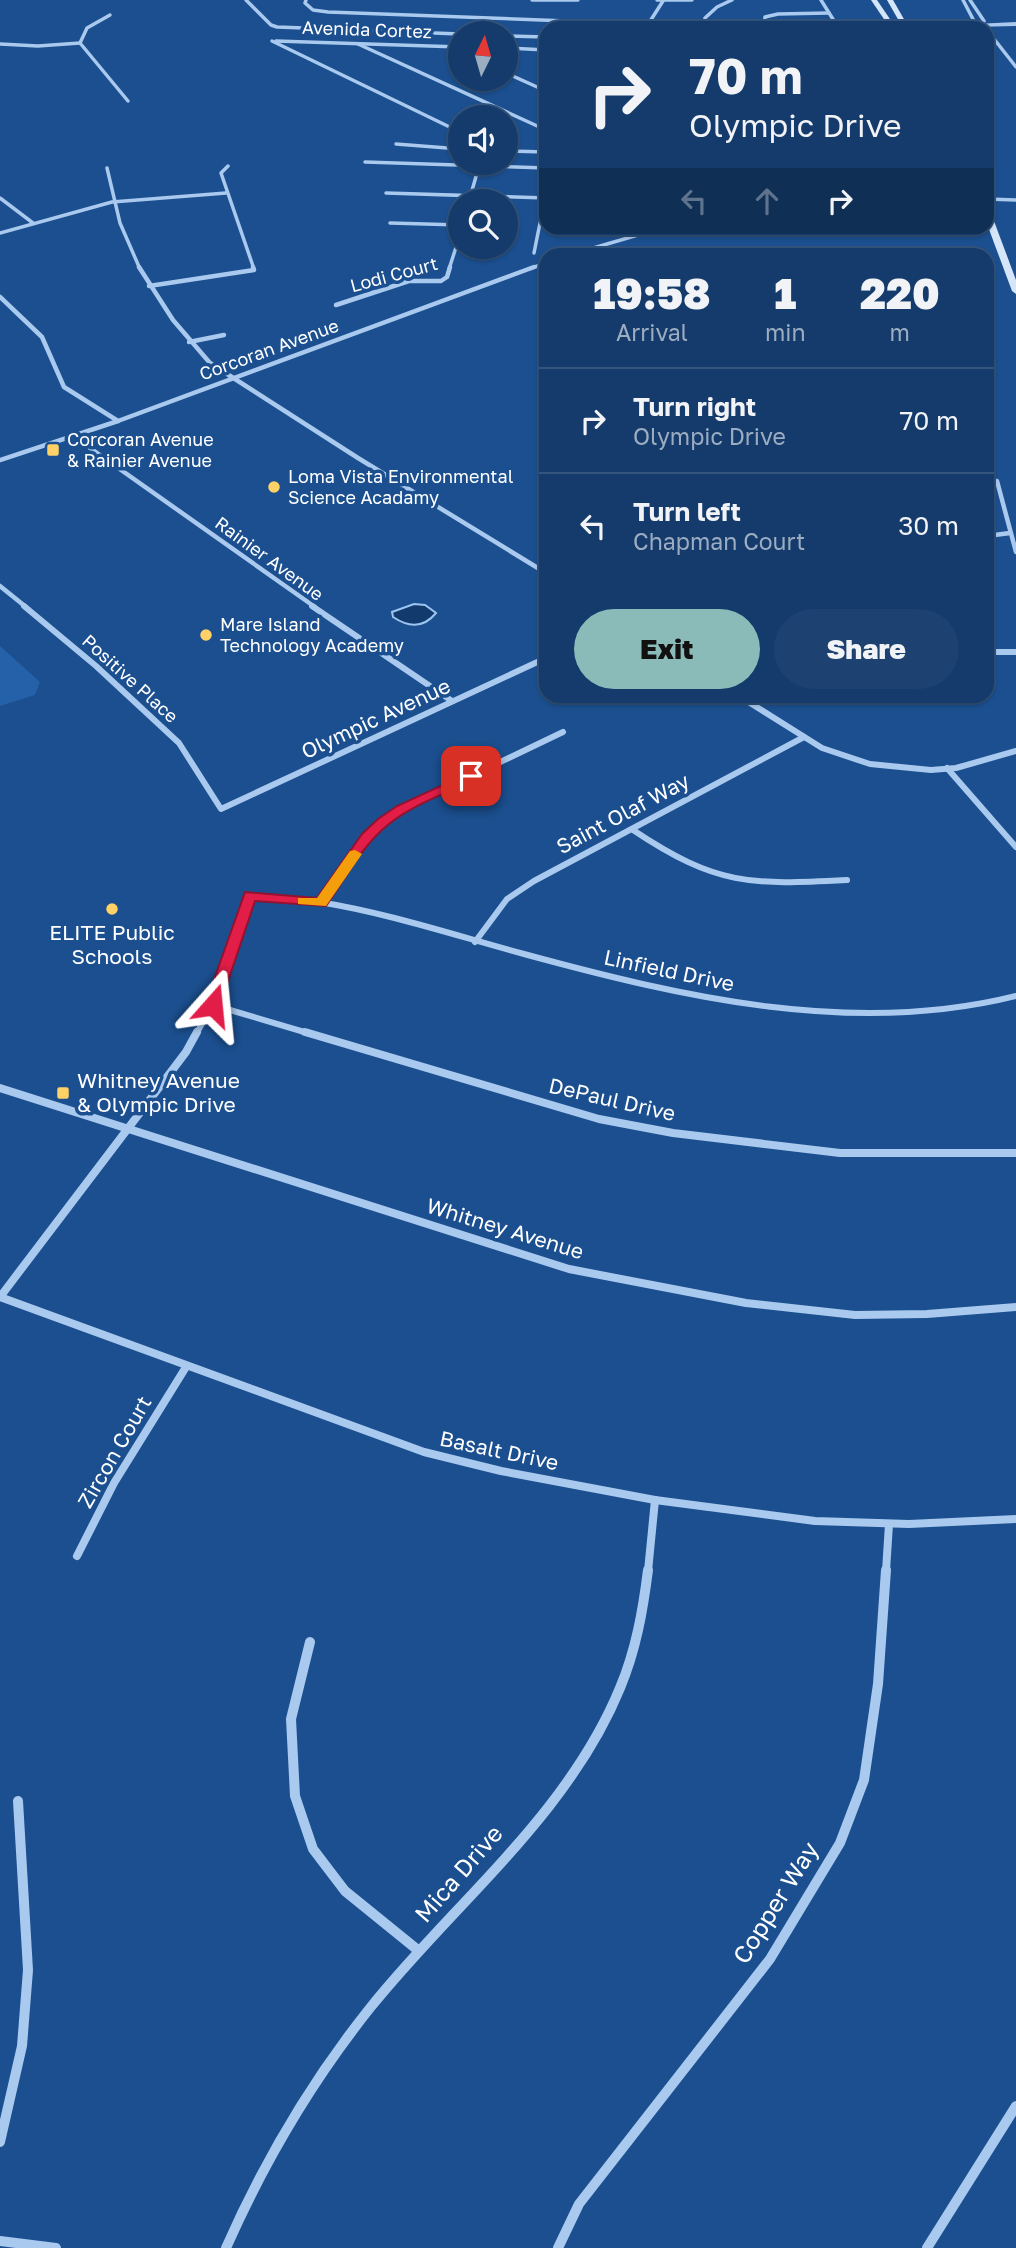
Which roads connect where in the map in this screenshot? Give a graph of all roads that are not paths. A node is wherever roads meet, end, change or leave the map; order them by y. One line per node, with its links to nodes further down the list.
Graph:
1 (246, 0): 28 (street)
2 (306, 0): 17 (street)
3 (532, 0): 4 (street)
4 (578, 0)
5 (657, 0): 13 (street)
6 (692, 0): 14 (street)
7 (733, 0): 19 (street)
8 (821, 0): 15 (street)
9 (874, 0): 22 (main road)
10 (890, 0): 23 (main road)
11 (963, 0): 24 (street)
12 (970, 0): 25 (street)
13 (663, 1): 14 (street); 18 (street)
14 (677, 1)
15 (829, 13): 20 (street); 21 (street)
16 (110, 15): 32 (street)
17 (539, 21)
18 (650, 21)
19 (705, 21)
20 (765, 21)
21 (836, 21)
22 (889, 21)
23 (902, 21)
24 (974, 21)
25 (985, 21)
26 (1016, 24): 27 (street)
27 (994, 27)
28 (448, 34)
29 (518, 36): 30 (street)
30 (539, 37)
31 (994, 39): 40 (street)
32 (80, 43): 33 (street); 43 (street)
33 (0, 44)
34 (358, 44): 35 (street, Avenida Cortez); 44 (street, Avenida Cortez); 45 (street)
35 (444, 46): 36 (street, Avenida Cortez); 37 (street)
36 (448, 46)
37 (448, 48)
38 (518, 49): 39 (street)
39 (539, 50)
40 (1015, 65)
41 (518, 78): 42 (street)
42 (539, 88)
43 (128, 101)
44 (448, 126)
45 (539, 127)
46 (396, 144): 47 (street)
47 (448, 148)
48 (518, 151): 49 (street)
49 (539, 152)
50 (365, 162): 51 (street)
51 (448, 165)
52 (228, 166): 57 (street)
53 (518, 167): 55 (street)
54 (107, 168): 64 (street)
55 (539, 168)
56 (386, 192): 58 (street)
57 (226, 193): 64 (street); 76 (street)
58 (448, 196)
59 (0, 198): 65 (street)
60 (518, 198): 61 (street)
61 (539, 198)
62 (994, 200): 63 (street)
63 (1016, 200)
64 (112, 202): 65 (street); 76 (street)
65 (33, 222): 70 (street)
66 (390, 223): 67 (street)
67 (448, 225)
68 (539, 228): 73 (street)
69 (994, 232): 77 (main road)
70 (0, 233)
71 (638, 235): 72 (street)
72 (593, 248)
73 (534, 253)
74 (453, 259): 79 (street, Lodi Court)
75 (539, 266): 82 (street, Corcoran Avenue)
76 (149, 286): 81 (street)
77 (1016, 291)
78 (0, 297): 83 (street)
79 (336, 305)
80 (224, 335): 81 (street)
81 (189, 342): 82 (street)
82 (231, 377): 83 (street, Corcoran Avenue); 90 (street)
83 (117, 421): 84 (street, Corcoran Avenue)
84 (73, 436): 85 (street, Corcoran Avenue); 95 (street, Rainier Avenue)
85 (0, 460)
86 (997, 481): 87 (street)
87 (1010, 533): 88 (street); 89 (street)
88 (994, 535)
89 (1016, 552)
90 (539, 569)
91 (0, 586): 101 (street, Positive Place)
92 (994, 652): 93 (street)
93 (1016, 652)
94 (539, 661): 95 (street, Olympic Avenue)
95 (452, 701): 101 (street, Olympic Avenue)
96 (750, 703): 98 (street)
97 (563, 732): 105 (street)
98 (804, 737): 100 (street); 102 (street, Saint Olaf Way)
99 (1016, 751): 100 (street)
100 (947, 768): 103 (street)
101 (221, 809)
102 (633, 830): 104 (street); 106 (street, Saint Olaf Way)
103 (1016, 847)
104 (847, 880)
105 (321, 903): 106 (street, Linfield Drive); 108 (street, Linfield Drive)
106 (475, 942): 107 (street, Linfield Drive)
107 (1016, 996)
108 (213, 1005): 110 (street); 111 (street, DePaul Drive)
109 (0, 1088): 110 (street, Whitney Avenue)
110 (128, 1128): 112 (street); 113 (street, Whitney Avenue)
111 (1016, 1153)
112 (0, 1297): 114 (street, Basalt Drive)
113 (1016, 1307)
114 (186, 1367): 115 (street, Basalt Drive); 118 (street, Zircon Court)
115 (655, 1500): 117 (street, Basalt Drive); 121 (street, Mica Drive)
116 (1016, 1519): 117 (street, Basalt Drive)
117 (889, 1524): 127 (street, Copper Way)
118 (78, 1556)
119 (310, 1642): 121 (street)
120 (18, 1801): 123 (street)
121 (419, 1951): 126 (street, Mica Drive)
122 (1016, 2106): 128 (street)
123 (0, 2142)
124 (0, 2241): 125 (street)
125 (56, 2248)
126 (226, 2248)
127 (558, 2248)
128 (928, 2248)

